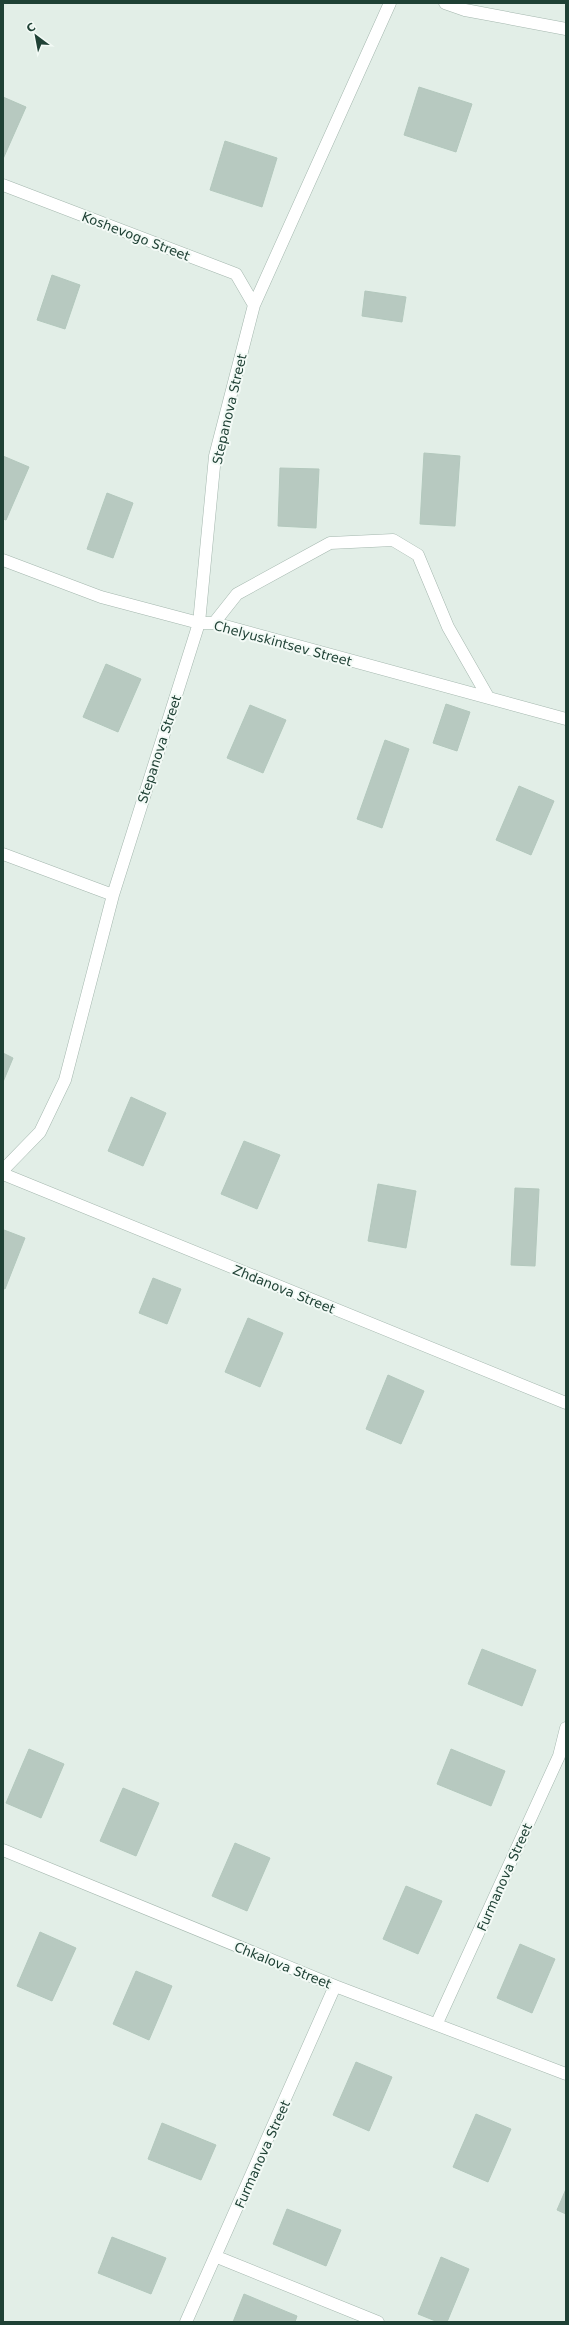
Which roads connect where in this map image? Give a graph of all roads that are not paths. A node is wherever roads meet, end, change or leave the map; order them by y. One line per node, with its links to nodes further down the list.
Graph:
1 (390, 3): 5 (street, Stepanova Street)
2 (446, 3): 3 (street)
3 (566, 29)
4 (3, 185): 5 (street, Koshevogo Street)
5 (254, 305): 7 (street, Stepanova Street)
6 (3, 560): 7 (street, Chelyuskintsev Street)
7 (199, 623): 8 (street, Chelyuskintsev Street); 12 (street, Stepanova Street)
8 (214, 623): 9 (street, Chelyuskintsev Street); 9 (street)
9 (488, 697): 10 (street, Chelyuskintsev Street)
10 (566, 719)
11 (3, 854): 12 (street)
12 (113, 895): 13 (street, Stepanova Street)
13 (3, 1170)
14 (3, 1174): 15 (street, Zhdanova Street)
15 (566, 1403)
16 (566, 1728): 17 (street, Furmanova Street)
17 (562, 1758): 20 (street, Furmanova Street)
18 (3, 1850): 19 (street, Chkalova Street)
19 (335, 1986): 20 (street, Chkalova Street); 22 (street, Furmanova Street)
20 (437, 2024): 21 (street, Chkalova Street)
21 (566, 2074)
22 (217, 2257): 23 (street, Furmanova Street); 24 (street)
23 (186, 2322)
24 (378, 2322)

